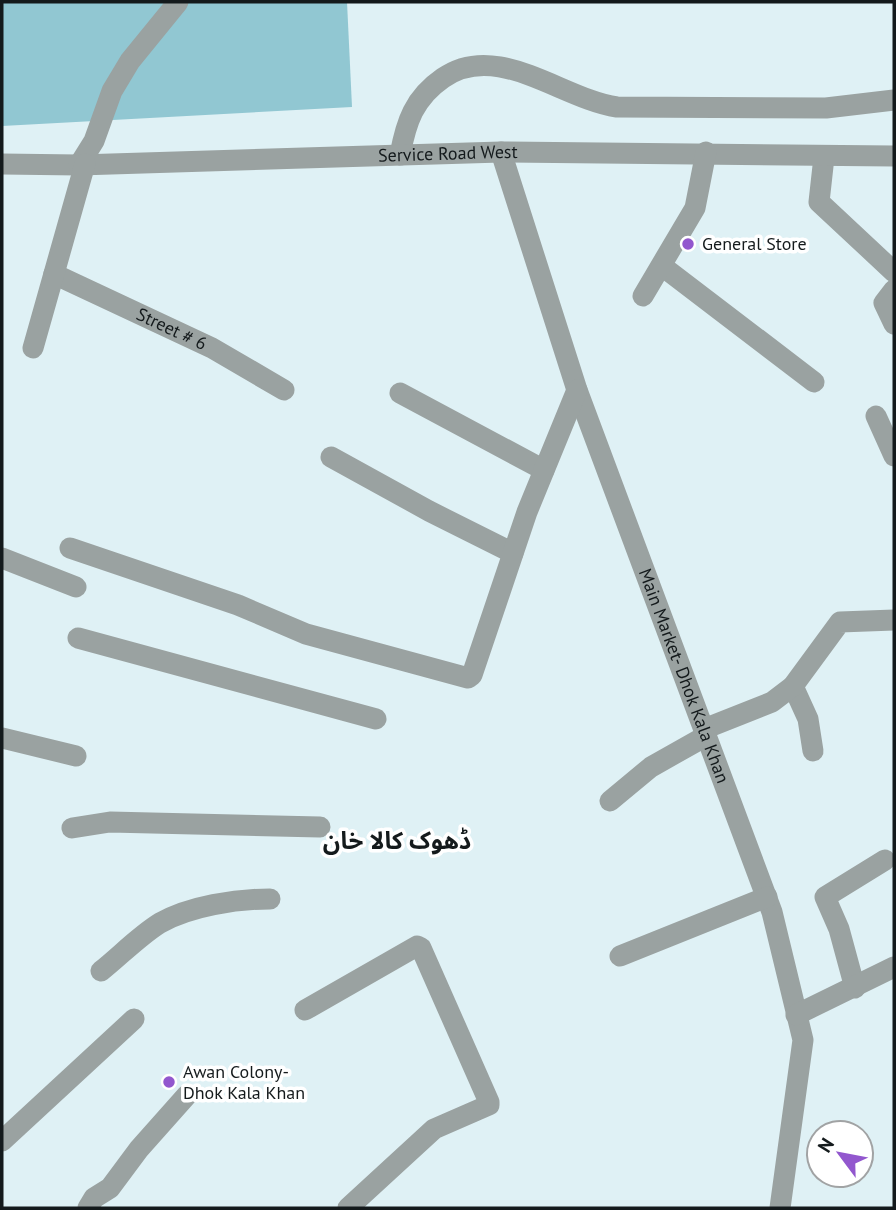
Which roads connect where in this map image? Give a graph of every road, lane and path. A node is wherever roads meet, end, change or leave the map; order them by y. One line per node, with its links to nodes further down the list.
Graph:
1 (178, 2): 9 (street)
2 (894, 100): 5 (street)
3 (501, 152): 4 (street, Service Road West); 5 (street, Service Road West); 19 (street, Main Market- Dhok Kala Khan)
4 (706, 152): 7 (street, Service Road West); 10 (street)
5 (400, 155): 9 (street, Service Road West)
6 (894, 156): 7 (street, Service Road West)
7 (824, 157): 11 (street)
8 (2, 164): 9 (street, Service Road West)
9 (82, 164): 12 (street)
10 (662, 266): 14 (street); 17 (street)
11 (894, 272)
12 (54, 274): 16 (street); 18 (street, Street # 6)
13 (894, 290): 15 (street)
14 (643, 296)
15 (894, 324)
16 (33, 348)
17 (814, 382)
18 (284, 390)
19 (577, 390): 24 (street); 33 (street, Main Market- Dhok Kala Khan)
20 (400, 393): 24 (street)
21 (876, 416): 22 (street)
22 (894, 456)
23 (331, 457): 26 (street)
24 (544, 470): 26 (street)
25 (70, 548): 26 (street)
26 (513, 553)
27 (2, 558): 28 (street)
28 (76, 587)
29 (894, 620): 31 (street)
30 (78, 638): 32 (street)
31 (793, 685): 33 (street); 35 (street)
32 (376, 719)
33 (705, 732): 37 (street); 41 (street, Main Market- Dhok Kala Khan)
34 (2, 738): 36 (street)
35 (813, 751)
36 (76, 755)
37 (610, 801)
38 (320, 827): 39 (street)
39 (72, 828)
40 (885, 860): 46 (street)
41 (767, 897): 43 (street); 48 (street, Main Market- Dhok Kala Khan)
42 (270, 899): 45 (street)
43 (620, 957)
44 (894, 967): 46 (street)
45 (101, 971)
46 (855, 988): 48 (street)
47 (306, 1010): 53 (street)
48 (796, 1015): 54 (street, Main Market- Dhok Kala Khan)
49 (134, 1019): 51 (street)
50 (187, 1095): 52 (street)
51 (2, 1141)
52 (88, 1208)
53 (348, 1208)
54 (780, 1208)

